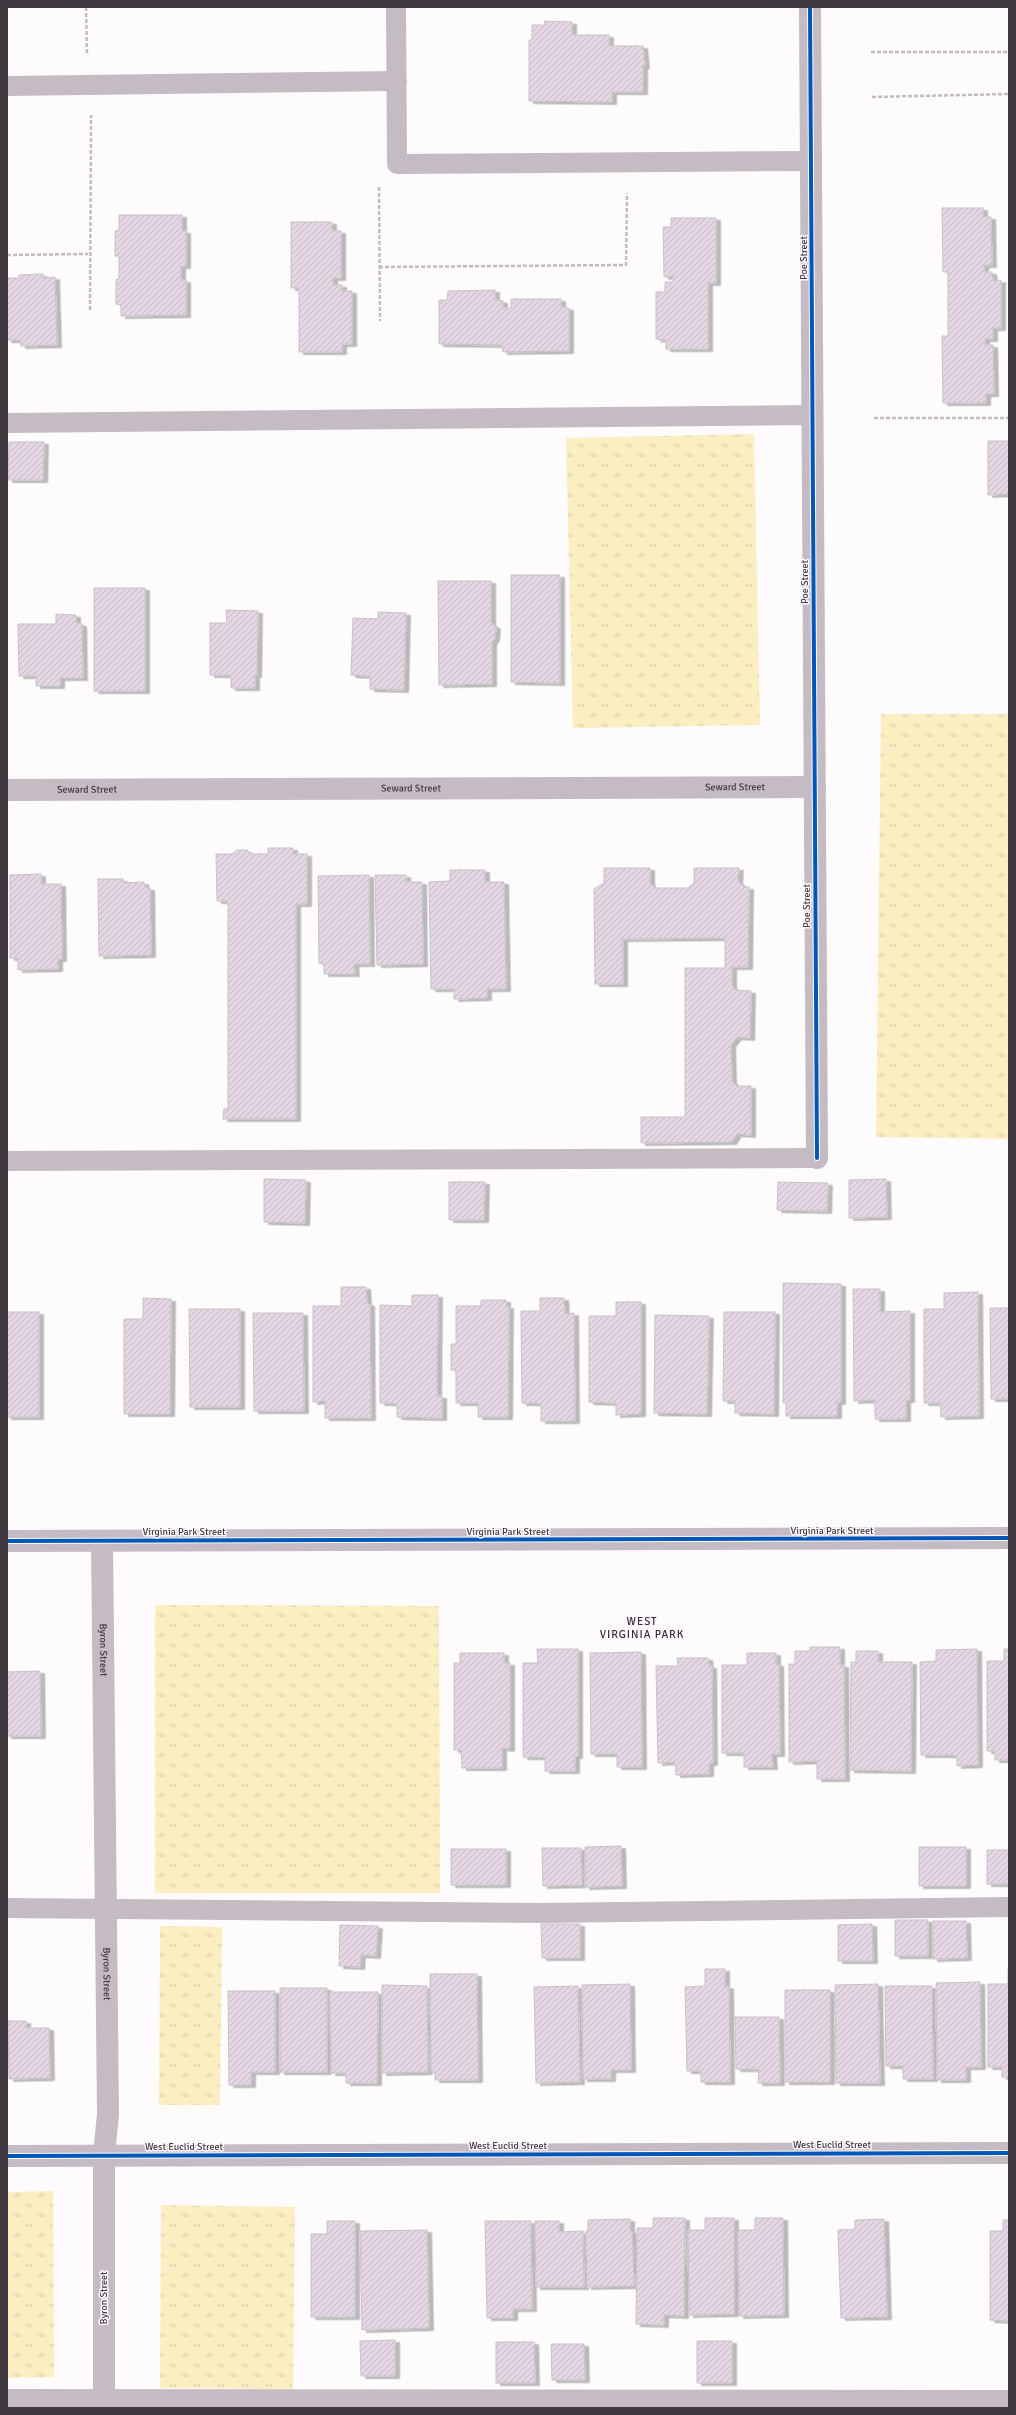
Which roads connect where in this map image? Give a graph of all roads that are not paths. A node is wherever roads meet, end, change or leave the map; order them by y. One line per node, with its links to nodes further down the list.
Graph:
1 (396, 7): 3 (lane)
2 (810, 7): 5 (street, Poe Street)
3 (397, 81): 4 (lane); 5 (lane)
4 (7, 86)
5 (811, 161): 6 (street, Poe Street)
6 (813, 415): 7 (lane); 8 (street, Poe Street)
7 (7, 424)
8 (815, 786): 9 (street, Seward Street); 10 (street, Poe Street)
9 (7, 790)
10 (817, 1158): 11 (lane)
11 (7, 1161)
12 (1009, 1538): 14 (street, Virginia Park Street)
13 (7, 1541): 14 (street, Virginia Park Street)
14 (102, 1541): 17 (street, Byron Street)
15 (1009, 1907): 17 (lane)
16 (7, 1908): 17 (lane)
17 (106, 1908): 19 (street, Byron Street)
18 (1009, 2153): 19 (street, West Euclid Street)
19 (104, 2155): 20 (street, West Euclid Street); 23 (street, Byron Street)
20 (7, 2156)
21 (7, 2399): 23 (lane)
22 (1009, 2400): 23 (lane)
23 (104, 2404)

